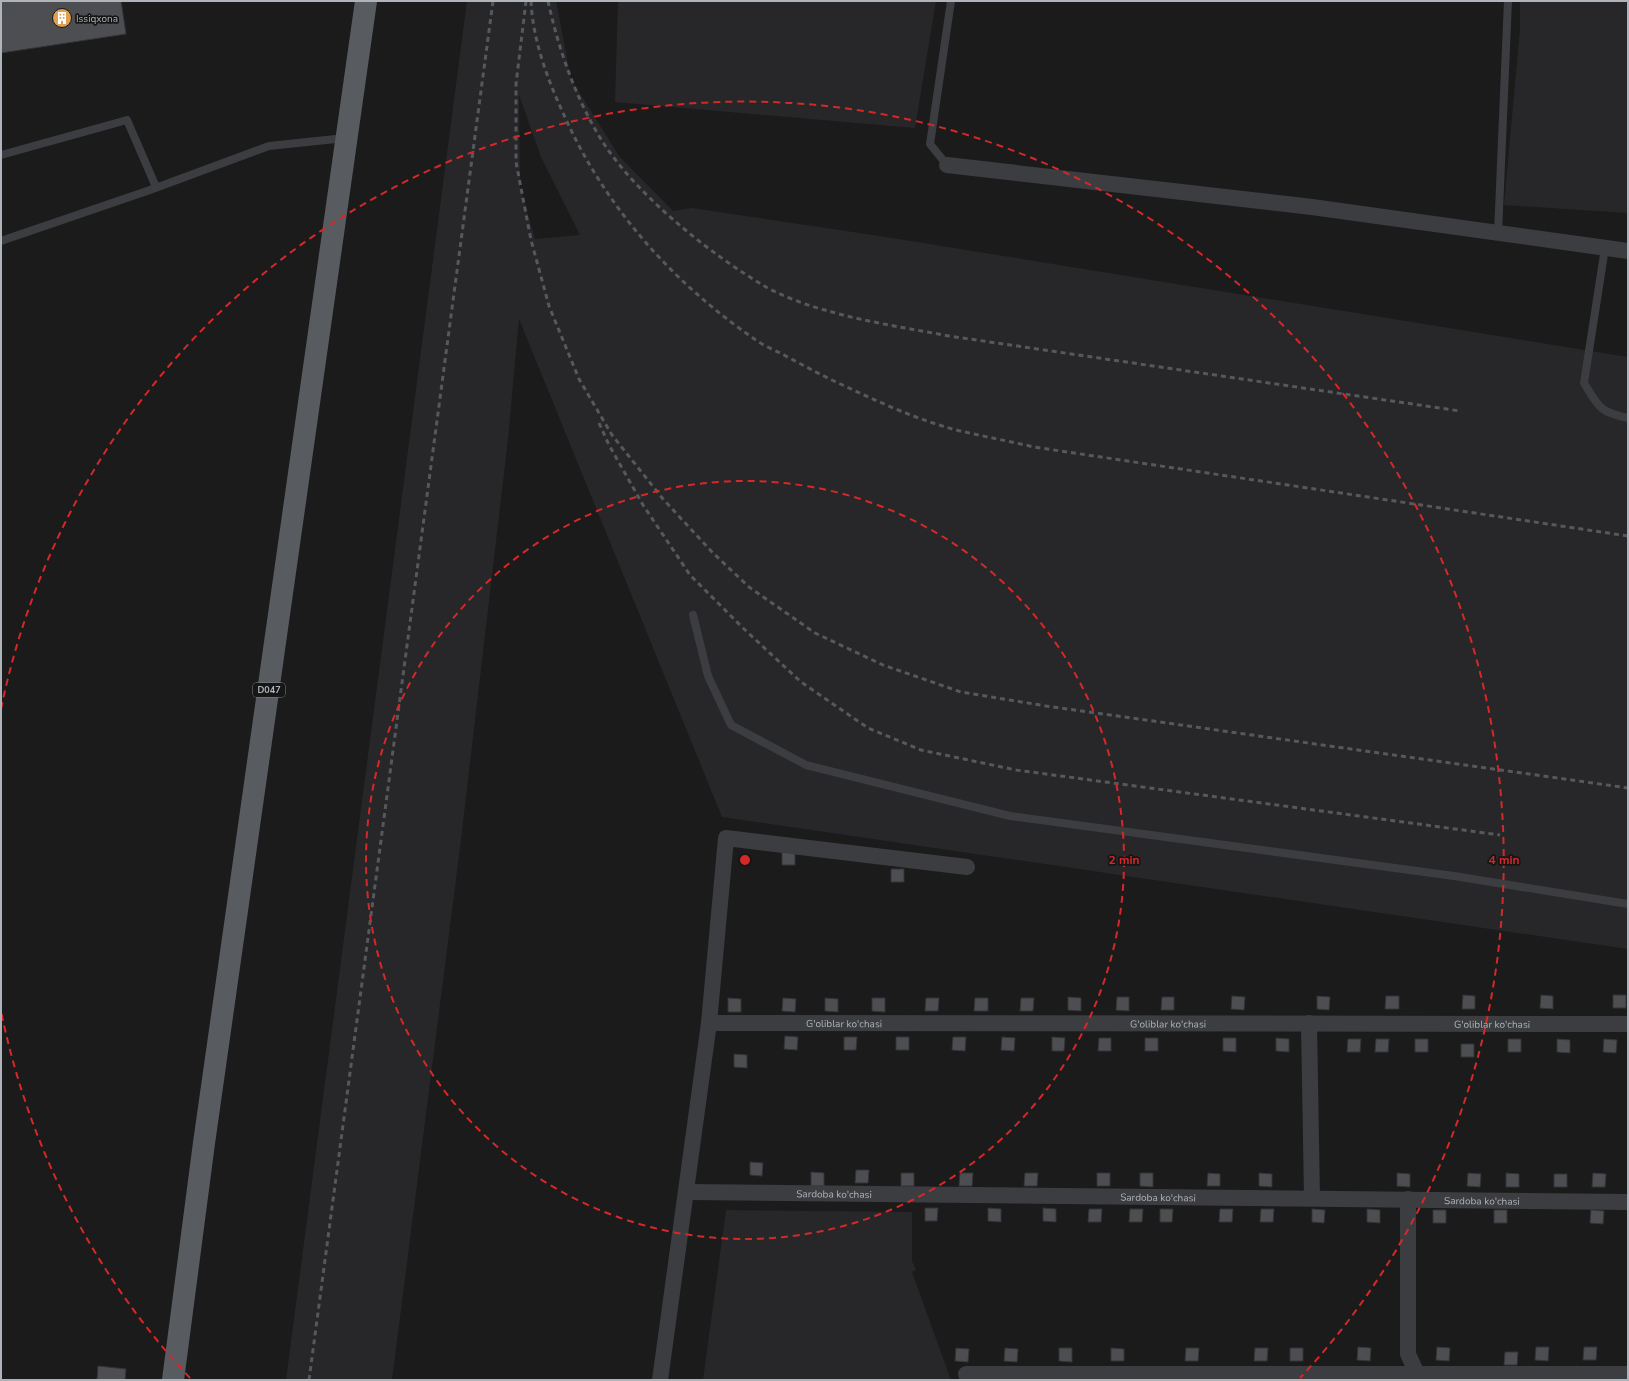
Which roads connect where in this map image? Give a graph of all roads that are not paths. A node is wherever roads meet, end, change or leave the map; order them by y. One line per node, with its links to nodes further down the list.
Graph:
1 (366, 1): 4 (main road, D047)
2 (951, 1): 6 (lane)
3 (1508, 1): 8 (lane)
4 (348, 138): 7 (lane); 26 (main road, D047)
5 (1, 156): 7 (lane)
6 (947, 165): 8 (street)
7 (156, 187): 9 (lane)
8 (1498, 233): 10 (street)
9 (1, 241)
10 (1606, 248): 11 (street); 12 (lane)
11 (1628, 251)
12 (1628, 418)
13 (693, 615): 15 (lane)
14 (967, 867): 16 (street)
15 (1628, 904)
16 (709, 1023): 17 (street, G'oliblar ko'chasi); 19 (street)
17 (1309, 1024): 18 (street, G'oliblar ko'chasi); 20 (street)
18 (1628, 1024)
19 (687, 1192): 20 (street, Sardoba ko'chasi); 27 (street)
20 (1312, 1198): 21 (street, Sardoba ko'chasi)
21 (1408, 1199): 22 (street, Sardoba ko'chasi); 25 (street)
22 (1628, 1202)
23 (1628, 1374): 25 (street)
24 (967, 1377): 25 (street)
25 (1419, 1377)
26 (173, 1380)
27 (660, 1380)

